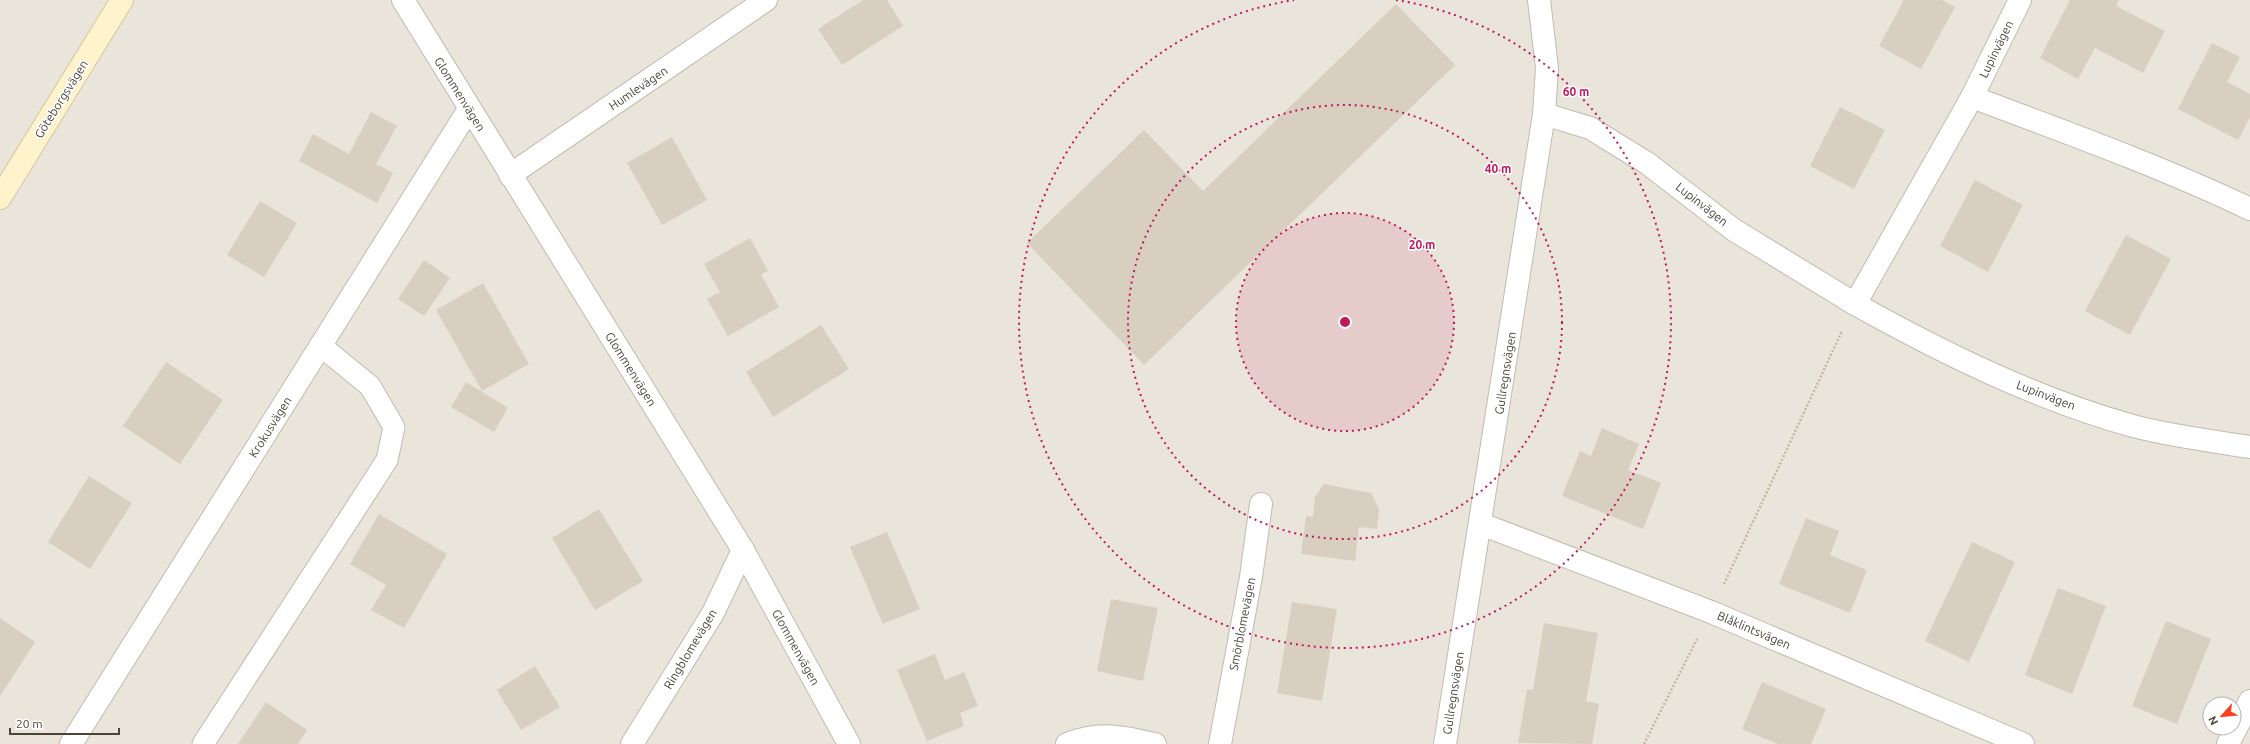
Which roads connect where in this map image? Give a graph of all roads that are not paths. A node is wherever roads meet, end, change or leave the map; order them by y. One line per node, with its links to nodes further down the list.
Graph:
1 (122, 0): 10 (street, Göteborgsvägen)
2 (402, 0): 7 (street, Glommenvägen)
3 (766, 0): 9 (street, Humlevägen)
4 (1539, 0): 8 (street, Gullregnsvägen)
5 (2020, 0): 6 (street, Lupinvägen)
6 (1972, 97): 11 (street); 12 (street, Lupinvägen)
7 (469, 109): 9 (street, Glommenvägen); 13 (street, Krokusvägen)
8 (1544, 114): 12 (street, Lupinvägen); 16 (street, Gullregnsvägen)
9 (510, 175): 17 (street, Glommenvägen)
10 (0, 198)
11 (2250, 209)
12 (1855, 304): 14 (street, Lupinvägen)
13 (321, 346): 19 (street, Krokusvägen); 20 (lane)
14 (2250, 447)
15 (1261, 504): 25 (street, Smörblomevägen)
16 (1481, 524): 26 (street, Gullregnsvägen); 27 (street, Blåklintsvägen)
17 (743, 550): 21 (street, Ringblomevägen); 22 (street, Glommenvägen)
18 (2250, 701): 28 (street)
19 (71, 744)
20 (203, 744)
21 (632, 744)
22 (849, 744)
23 (1067, 744): 24 (street)
24 (1155, 744)
25 (1220, 744)
26 (1445, 744)
27 (2023, 744)
28 (2228, 744)

